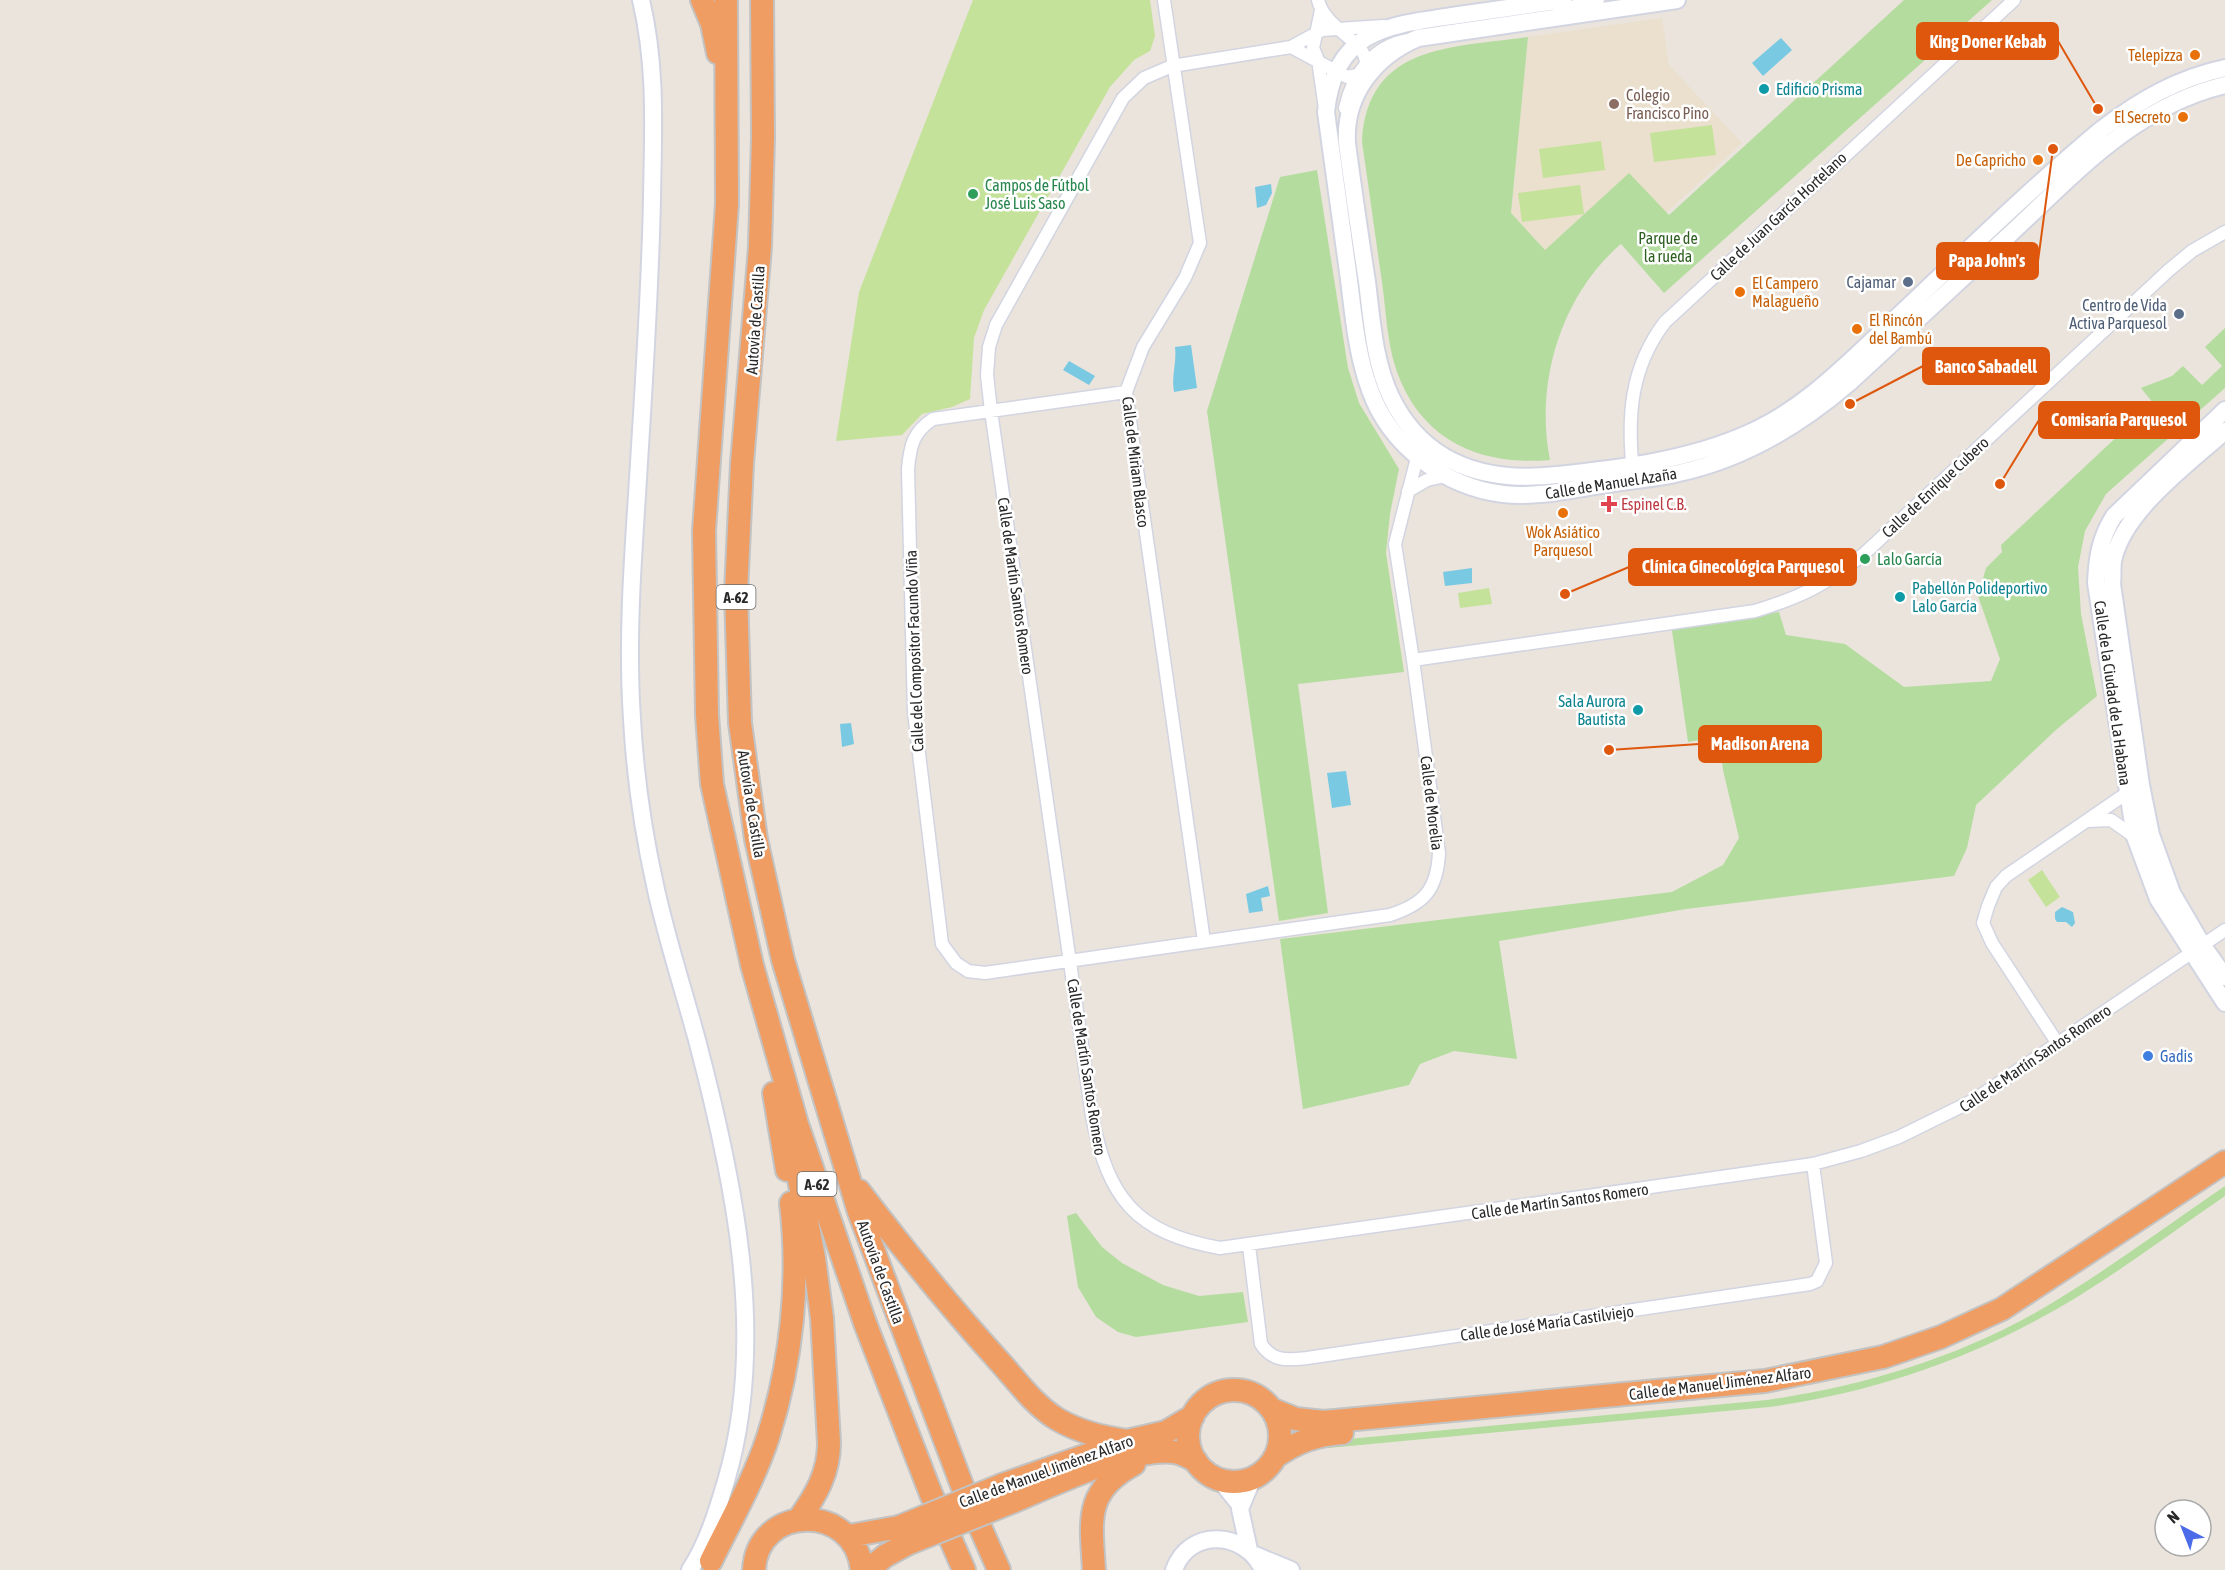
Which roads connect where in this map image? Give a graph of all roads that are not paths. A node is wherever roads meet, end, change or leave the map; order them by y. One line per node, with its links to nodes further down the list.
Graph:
1 (642, 0): 72 (street)
2 (702, 0): 27 (highway)
3 (726, 0): 27 (highway, Autovía de Castilla / A-62)
4 (762, 0): 54 (highway, Autovía de Castilla / A-62)
5 (1164, 0): 21 (street, Calle de Miriam Blasco)
6 (1558, 0): 13 (street)
7 (1677, 0): 11 (street)
8 (2014, 0): 35 (street, Calle de Juan García Hortelano)
9 (1592, 1): 11 (street); 12 (street)
10 (1319, 5): 14 (street); 15 (street)
11 (1614, 9): 12 (street)
12 (1543, 19): 16 (street)
13 (1389, 26): 14 (street); 17 (street)
14 (1336, 29): 15 (street); 17 (street)
15 (1315, 34): 18 (street, Calle de Martín Santos Romero); 19 (street, Calle de Manuel Azaña)
16 (1418, 38): 20 (street); 24 (street)
17 (1356, 44): 20 (street); 23 (street)
18 (1291, 47): 19 (street); 21 (street, Calle de Martín Santos Romero)
19 (1318, 60): 23 (street); 26 (street, Calle de Manuel Azaña)
20 (1366, 63): 24 (street)
21 (1172, 66): 29 (street, Calle de Miriam Blasco); 31 (street, Calle de Martín Santos Romero)
22 (2225, 68): 35 (street, Calle de Manuel Azaña)
23 (1336, 72): 24 (street); 26 (street, Calle de Manuel Azaña)
24 (1359, 80): 33 (street, Calle de Manuel Azaña)
25 (2225, 85): 35 (street, Calle de Manuel Azaña)
26 (1326, 112): 34 (street, Calle de Manuel Azaña)
27 (728, 174): 39 (highway, Autovía de Castilla / A-62)
28 (2225, 232): 38 (street, Calle de Enrique Cubero)
29 (1126, 392): 31 (street, Calle del Compositor Facundo Viña); 44 (street, Calle de Miriam Blasco)
30 (2225, 410): 40 (street, Calle de la Ciudad de La Habana)
31 (991, 411): 46 (street, Calle de Martín Santos Romero); 46 (street, Calle del Compositor Facundo Viña)
32 (2225, 431): 40 (street, Calle de la Ciudad de La Habana)
33 (1420, 438): 34 (street, Calle de Morelia); 35 (street, Calle de Manuel Azaña)
34 (1418, 457): 36 (street, Calle de Manuel Azaña); 37 (street, Calle de Morelia)
35 (1633, 472): 36 (street, Calle de Manuel Azaña)
36 (1446, 476): 37 (street)
37 (1408, 491): 38 (street, Calle de Morelia)
38 (1413, 660): 44 (street, Calle de Morelia)
39 (712, 784): 50 (highway); 76 (highway, Autovía de Castilla / A-62)
40 (2128, 795): 41 (street); 42 (street, Calle de la Ciudad de La Habana); 45 (street, Calle de la Ciudad de La Habana)
41 (2086, 822): 42 (street); 49 (street)
42 (2134, 837): 45 (street, Calle de la Ciudad de La Habana)
43 (2225, 930): 45 (street, Calle de Martín Santos Romero)
44 (1204, 941): 46 (street, Calle de Morelia)
45 (2197, 949): 47 (street, Calle de la Ciudad de La Habana); 48 (street, Calle de la Ciudad de La Habana); 49 (street, Calle de Martín Santos Romero)
46 (1071, 961): 55 (street, Calle de Martín Santos Romero)
47 (2225, 977)
48 (2225, 1004)
49 (2058, 1044): 52 (street, Calle de Martín Santos Romero)
50 (771, 1074): 66 (highway); 71 (highway)
51 (2225, 1162): 56 (highway, Calle de Manuel Jiménez Alfaro)
52 (1813, 1164): 55 (street, Calle de Martín Santos Romero); 55 (street, Calle de José María Castilviejo)
53 (2225, 1179): 60 (highway, Calle de Manuel Jiménez Alfaro)
54 (851, 1180): 58 (highway); 77 (highway, Autovía de Castilla / A-62)
55 (1249, 1246)
56 (1271, 1409): 57 (highway); 60 (highway)
57 (1193, 1416): 58 (highway, Calle de Manuel Jiménez Alfaro); 61 (highway)
58 (1127, 1441): 64 (highway, Calle de Manuel Jiménez Alfaro)
59 (1162, 1453): 61 (highway, Calle de Manuel Jiménez Alfaro); 64 (highway, Calle de Manuel Jiménez Alfaro); 78 (highway)
60 (1275, 1457): 62 (highway)
61 (1196, 1461): 63 (highway)
62 (1253, 1478): 63 (highway); 65 (street)
63 (1220, 1480): 65 (street)
64 (1007, 1493): 68 (highway, Calle de Manuel Jiménez Alfaro, bridge)
65 (1241, 1510): 69 (street); 70 (street)
66 (799, 1519): 67 (highway); 73 (highway)
67 (849, 1536): 68 (highway); 74 (highway)
68 (903, 1536): 75 (highway)
69 (1221, 1538): 70 (street); 79 (street)
70 (1252, 1552): 80 (street); 81 (street)
71 (707, 1565)
72 (690, 1570)
73 (754, 1570)
74 (862, 1570)
75 (868, 1570)
76 (964, 1570)
77 (999, 1570)
78 (1094, 1570)
79 (1174, 1570)
80 (1263, 1570)
81 (1291, 1570)

